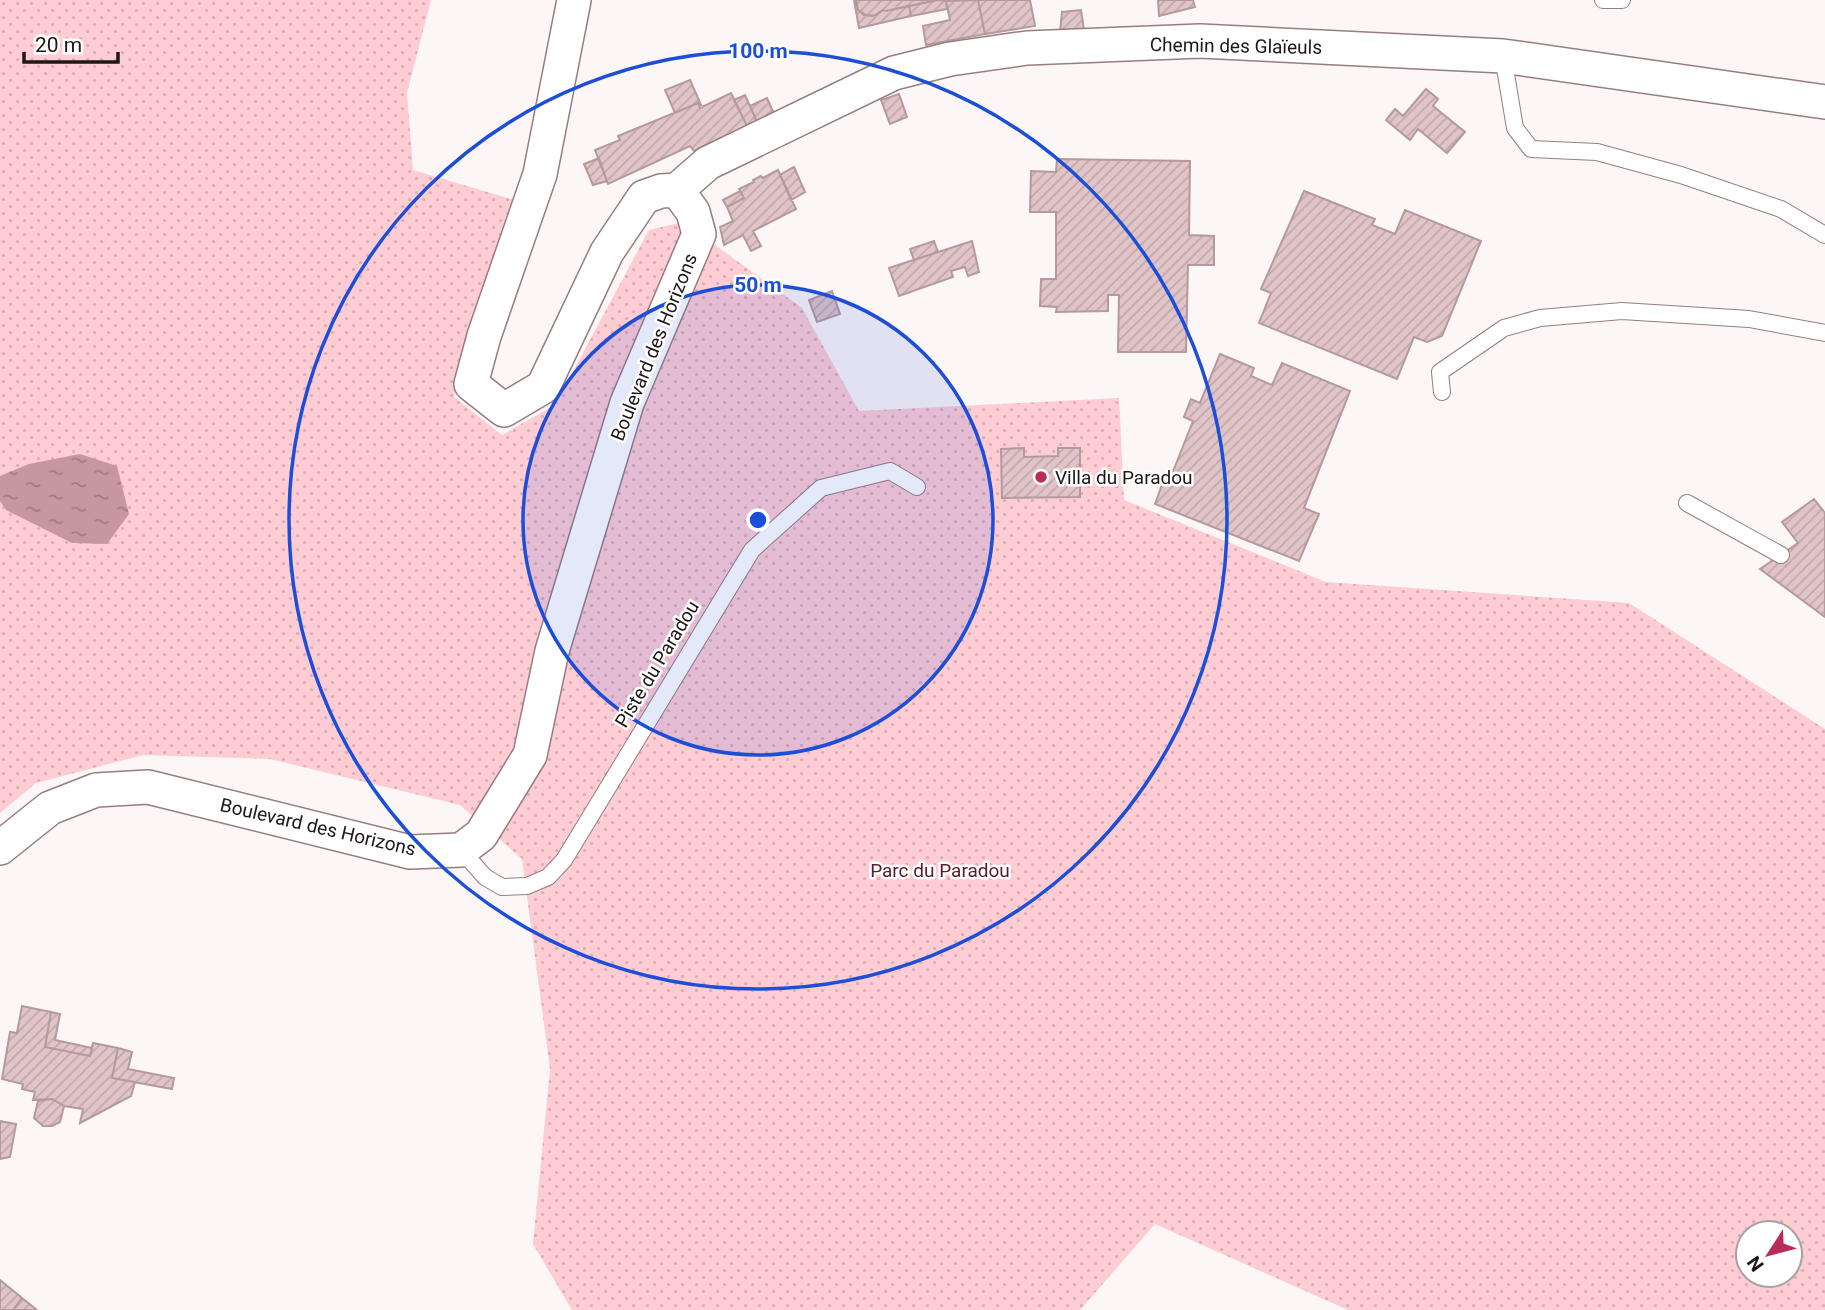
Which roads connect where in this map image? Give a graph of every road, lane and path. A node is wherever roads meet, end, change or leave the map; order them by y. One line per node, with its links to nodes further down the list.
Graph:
1 (574, 0): 6 (street)
2 (1603, 0): 3 (lane)
3 (1622, 0)
4 (1503, 56): 5 (street, Chemin des Glaïeuls); 6 (street, Chemin des Glaïeuls); 7 (lane)
5 (1825, 102)
6 (677, 190): 14 (street, Boulevard des Horizons)
7 (1825, 234)
8 (1825, 333): 9 (lane)
9 (1442, 392)
10 (917, 487): 14 (lane, Piste du Paradou)
11 (1687, 503): 12 (lane)
12 (1781, 555)
13 (0, 848): 14 (street, Boulevard des Horizons)
14 (461, 850)

